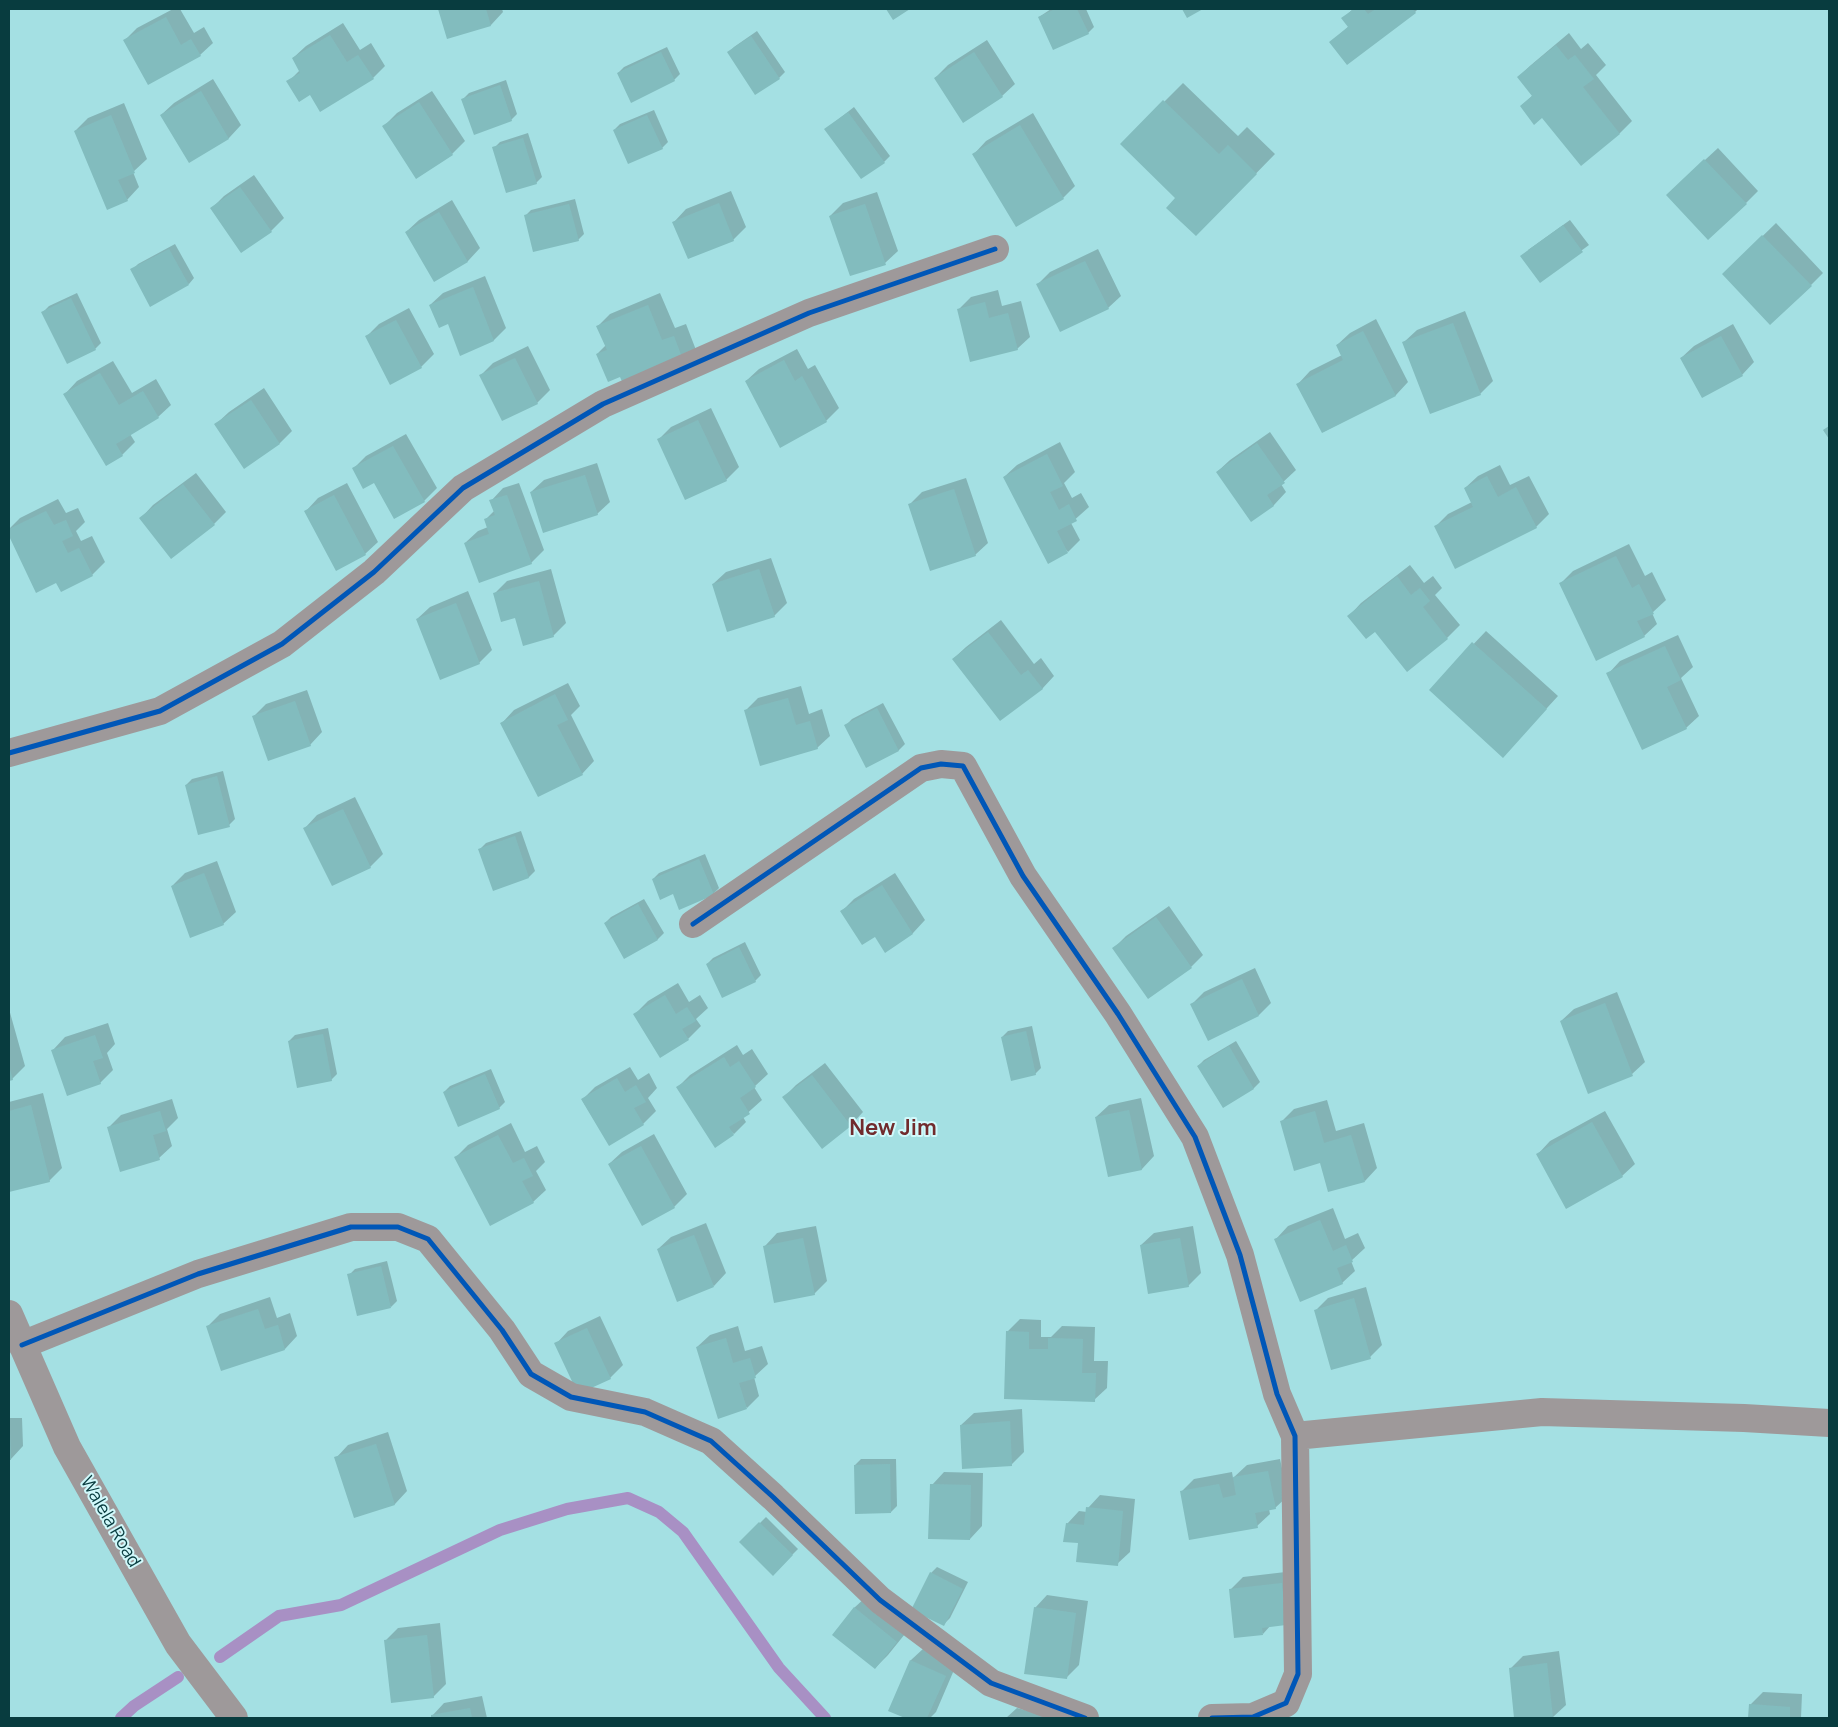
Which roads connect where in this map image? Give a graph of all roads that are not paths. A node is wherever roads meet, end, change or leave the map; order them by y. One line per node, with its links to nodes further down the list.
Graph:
1 (995, 249): 2 (street)
2 (9, 753)
3 (693, 924): 7 (street)
4 (9, 1314): 5 (street, Walela Road)
5 (22, 1345): 8 (street, Walela Road); 9 (street)
6 (1829, 1423): 7 (street)
7 (1294, 1436): 10 (street)
8 (234, 1718)
9 (1085, 1718)
10 (1212, 1718)

